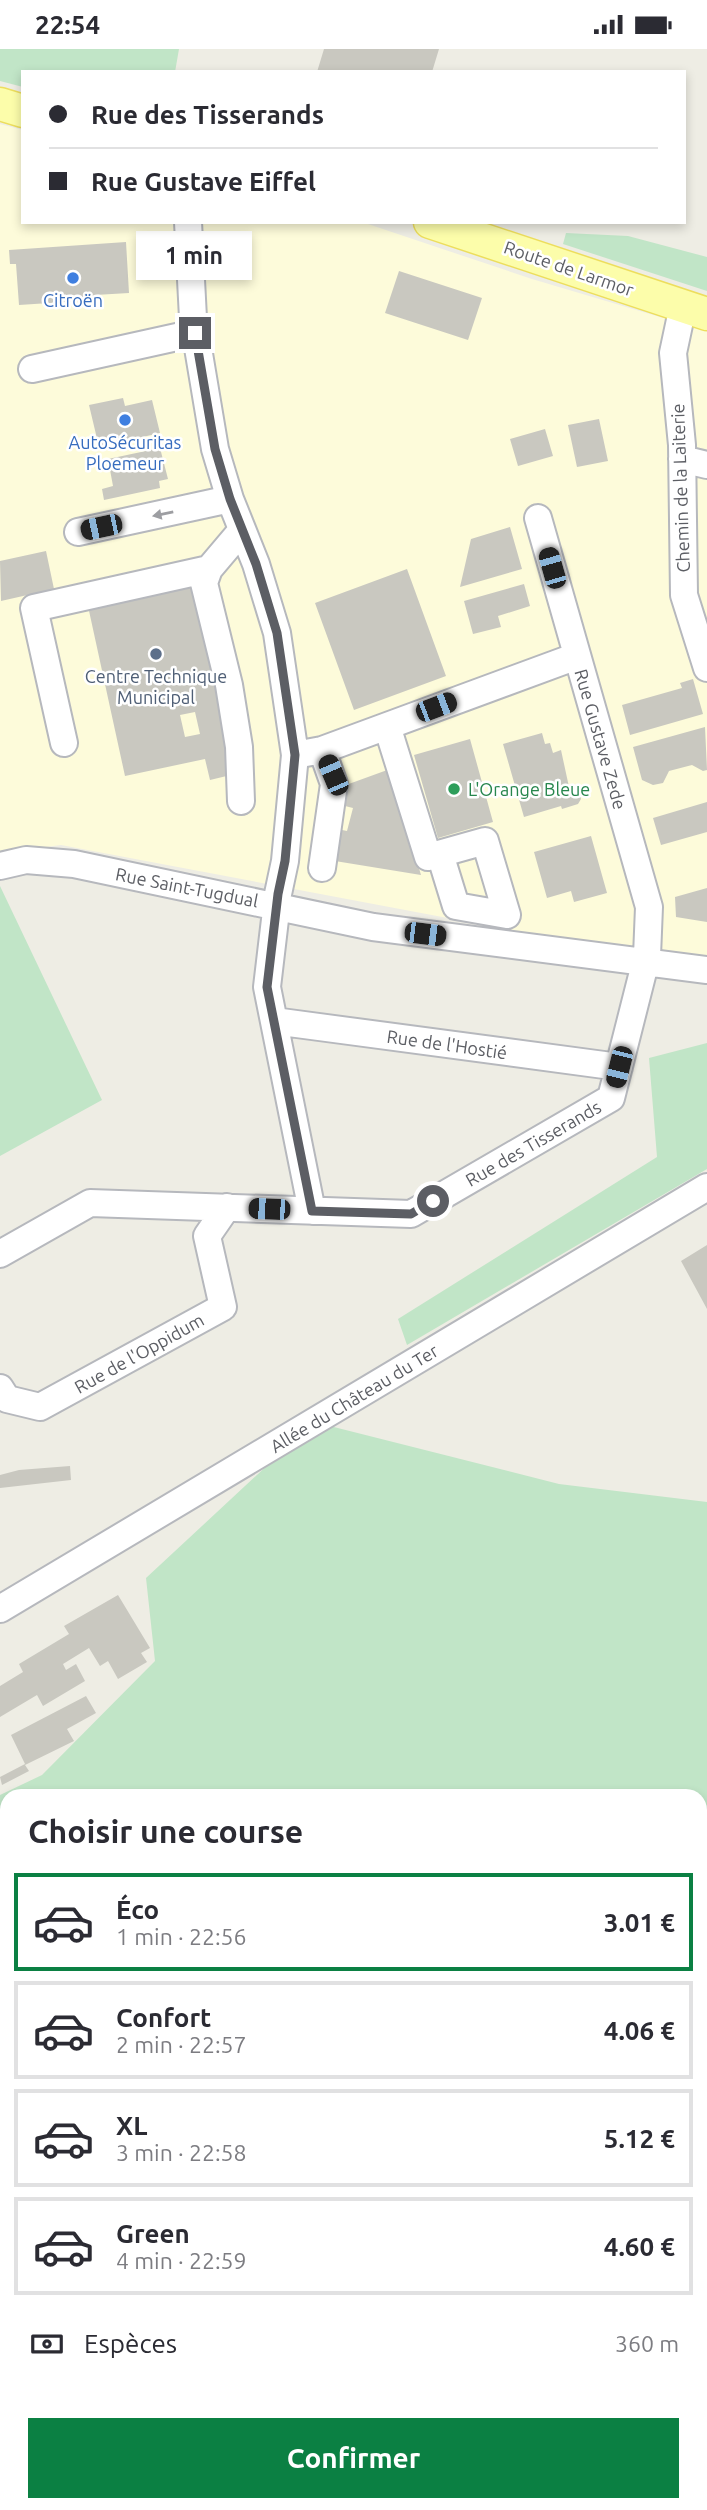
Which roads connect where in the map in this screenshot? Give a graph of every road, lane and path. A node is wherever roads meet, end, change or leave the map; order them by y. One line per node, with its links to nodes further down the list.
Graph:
1 (0, 104): 2 (main road)
2 (21, 110)
3 (436, 224): 5 (main road, Route de Larmor)
4 (193, 230): 6 (street)
5 (695, 310): 8 (street, Chemin de la Laiterie)
6 (195, 333): 7 (street); 9 (street)
7 (32, 369)
8 (694, 462): 15 (street, Chemin de la Laiterie)
9 (230, 499): 11 (street); 12 (street, one-way to 12)
10 (538, 518): 14 (street, Rue Gustave Zede)
11 (242, 530): 13 (street); 19 (street)
12 (78, 532)
13 (209, 569): 17 (street); 20 (street)
14 (577, 656): 16 (street); 25 (street, Rue Gustave Zede)
15 (707, 668)
16 (387, 726): 18 (street); 21 (street)
17 (64, 743)
18 (322, 750): 19 (street); 23 (street)
19 (295, 755): 24 (street)
20 (241, 801)
21 (440, 853)
22 (0, 866): 24 (street, Rue Saint-Tugdual)
23 (322, 867)
24 (276, 905): 25 (street, Rue Saint-Tugdual); 27 (street)
25 (645, 962): 26 (street, Rue Saint-Tugdual); 28 (street, Rue des Tisserands)
26 (707, 970)
27 (274, 1021): 28 (street, Rue de l'Hostié); 31 (street)
28 (619, 1067): 31 (street, Rue des Tisserands)
29 (707, 1187): 34 (street, Allée du Château du Ter)
30 (227, 1207): 31 (street, Rue des Tisserands); 32 (street, Rue des Tisserands); 33 (street, Rue de l'Oppidum)
31 (312, 1211)
32 (0, 1254)
33 (0, 1388)
34 (0, 1609)

